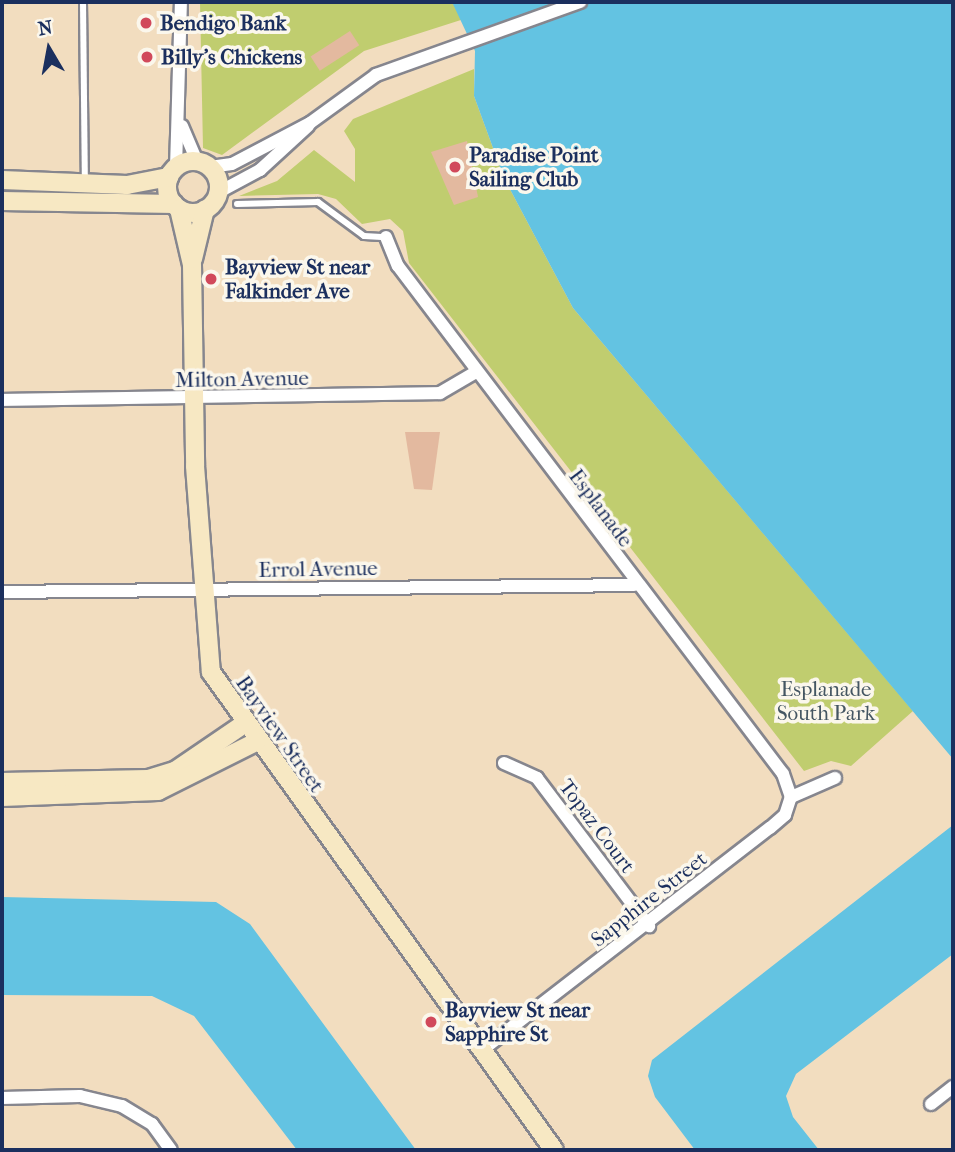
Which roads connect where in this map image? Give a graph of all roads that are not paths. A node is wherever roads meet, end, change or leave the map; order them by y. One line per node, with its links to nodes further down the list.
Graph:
1 (83, 2): 9 (lane)
2 (181, 2): 4 (street)
3 (580, 2): 5 (street)
4 (181, 122): 6 (street); 7 (street)
5 (310, 123): 6 (street); 10 (street)
6 (204, 164): 7 (street); 10 (street)
7 (173, 172): 9 (street); 13 (street, Bayview Street)
8 (2, 180): 9 (street)
9 (85, 192): 11 (street); 13 (street)
10 (219, 192): 14 (street)
11 (2, 201)
12 (237, 204): 15 (lane)
13 (177, 206): 14 (street); 16 (street, Bayview Street)
14 (205, 209): 16 (street, Bayview Street)
15 (386, 237): 17 (street, Esplanade)
16 (192, 265): 18 (street, Bayview Street)
17 (475, 372): 18 (street, Milton Avenue); 20 (street, Esplanade)
18 (193, 398): 19 (street, Milton Avenue); 21 (street, Bayview Street)
19 (2, 400)
20 (634, 585): 21 (street, Errol Avenue); 29 (street, Esplanade)
21 (202, 589): 22 (street, Errol Avenue); 23 (street, Bayview Street)
22 (2, 592)
23 (244, 724): 24 (street, Bayview Street); 27 (street)
24 (256, 742): 28 (street); 31 (street, Bayview Street)
25 (504, 763): 30 (street, Topaz Court)
26 (835, 778): 29 (street)
27 (2, 782)
28 (2, 797)
29 (791, 797): 30 (street, Sapphire Street)
30 (649, 926): 31 (street, Sapphire Street)
31 (481, 1051): 36 (street, Bayview Street)
32 (953, 1087): 34 (street)
33 (2, 1098): 35 (street)
34 (931, 1104)
35 (171, 1150)
36 (554, 1150)

